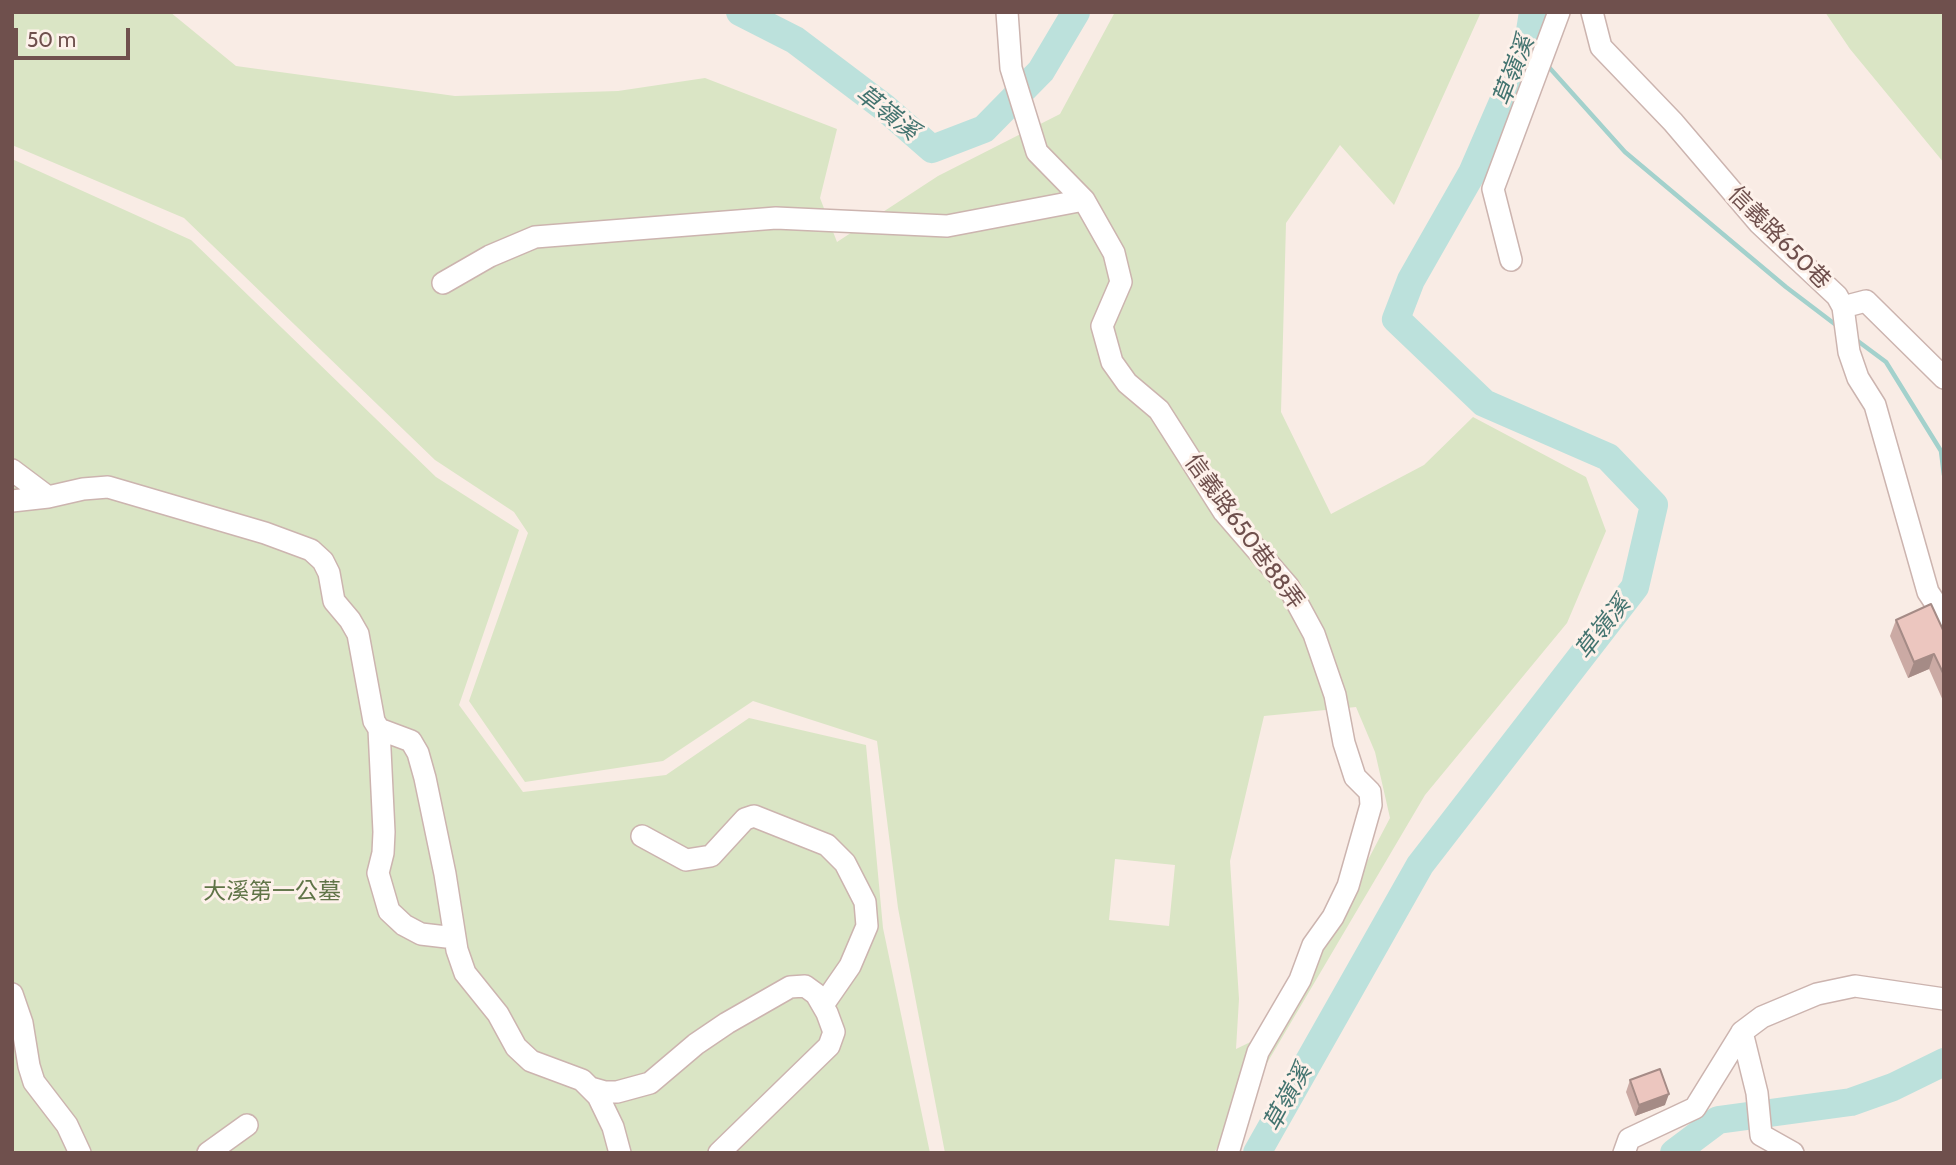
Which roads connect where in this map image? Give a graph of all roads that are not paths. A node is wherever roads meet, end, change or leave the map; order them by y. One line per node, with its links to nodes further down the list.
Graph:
1 (1007, 12): 4 (lane, 信義路650巷88弄)
2 (1559, 12): 5 (lane)
3 (1592, 12): 7 (lane, 信義路650巷)
4 (1084, 200): 6 (lane); 26 (lane, 信義路650巷88弄)
5 (1511, 260)
6 (443, 284)
7 (1844, 313): 8 (lane); 12 (lane)
8 (1944, 378)
9 (12, 470): 10 (lane)
10 (48, 497): 11 (lane); 13 (lane)
11 (12, 501)
12 (1944, 616)
13 (379, 729): 15 (lane); 15 (lane)
14 (642, 836): 18 (lane)
15 (455, 938): 20 (lane)
16 (12, 994): 22 (lane)
17 (1944, 999): 19 (lane)
18 (823, 1005): 20 (lane); 25 (lane)
19 (1742, 1032): 27 (lane); 28 (lane)
20 (591, 1088): 24 (lane)
21 (247, 1125): 23 (lane)
22 (80, 1153)
23 (208, 1153)
24 (620, 1153)
25 (719, 1153)
26 (1228, 1153)
27 (1624, 1153)
28 (1793, 1153)

